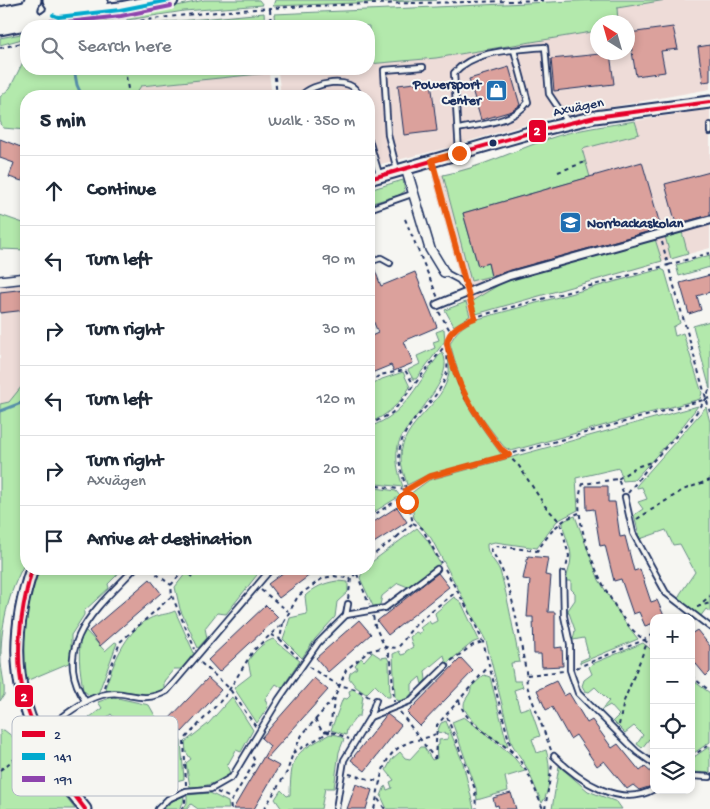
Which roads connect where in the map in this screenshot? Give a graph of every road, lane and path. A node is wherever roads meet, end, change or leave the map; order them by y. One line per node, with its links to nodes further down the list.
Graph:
1 (100, 0): 5 (highway)
2 (170, 0): 5 (highway)
3 (543, 0): 6 (path)
4 (32, 6): 7 (highway); 8 (highway); 12 (highway)
5 (53, 6): 9 (highway)
6 (270, 9): 10 (path); 11 (path)
7 (0, 15)
8 (42, 20)
9 (45, 20)
10 (155, 20)
11 (271, 20)
12 (0, 27)
13 (20, 43): 14 (path)
14 (0, 48)
15 (514, 50): 24 (lane); 26 (lane); 26 (lane)
16 (423, 67): 31 (lane)
17 (126, 75): 19 (path)
18 (275, 75): 20 (path)
19 (128, 90)
20 (276, 90)
21 (307, 90): 22 (lane)
22 (355, 90)
23 (710, 102): 24 (street, Axvägen)
24 (569, 123): 28 (street, Axvägen)
25 (710, 125): 27 (lane)
26 (458, 129): 28 (lane)
27 (710, 132)
28 (459, 153): 29 (street, Axvägen)
29 (432, 160): 31 (street, Axvägen); 46 (path)
30 (588, 161): 32 (path)
31 (402, 169): 33 (street, Axvägen); 34 (street)
32 (558, 172)
33 (375, 177)
34 (412, 194): 35 (lane); 43 (street)
35 (375, 208)
36 (405, 219): 47 (path)
37 (710, 220): 38 (street)
38 (660, 234): 42 (path); 46 (street)
39 (710, 253): 42 (path)
40 (375, 260): 41 (lane)
41 (390, 263)
42 (668, 265): 48 (path); 55 (path)
43 (444, 272): 46 (lane)
44 (20, 279): 45 (street)
45 (0, 281)
46 (468, 291): 47 (street); 48 (path)
47 (437, 305): 49 (path)
48 (475, 318): 49 (path)
49 (452, 334): 50 (path)
50 (447, 343): 52 (path); 58 (path); 63 (path)
51 (375, 379): 52 (path)
52 (414, 385): 57 (path)
53 (710, 387): 55 (path)
54 (710, 398): 55 (path)
55 (706, 399): 56 (path); 58 (path); 59 (path)
56 (710, 412)
57 (375, 422)
58 (509, 455): 63 (path); 67 (path)
59 (653, 461): 60 (path); 64 (path)
60 (618, 479): 64 (path); 65 (path)
61 (710, 480): 69 (path)
62 (375, 486): 63 (path)
63 (406, 492): 66 (path); 68 (path)
64 (625, 497): 69 (lane)
65 (579, 513): 67 (path); 99 (path)
66 (375, 514)
67 (560, 522): 74 (path); 109 (path)
68 (413, 523): 70 (path); 86 (path)
69 (630, 523): 95 (lane)
70 (397, 537): 71 (path); 72 (path)
71 (398, 542)
72 (375, 554)
73 (437, 569): 92 (lane)
74 (563, 574): 108 (lane)
75 (29, 575): 121 (street)
76 (128, 575): 118 (lane)
77 (158, 575): 84 (path)
78 (180, 575): 84 (path)
79 (265, 575): 85 (lane)
80 (356, 575): 83 (path)
81 (357, 575): 92 (path)
82 (334, 576): 83 (path); 91 (path)
83 (351, 579): 90 (path)
84 (171, 585): 87 (path)
85 (255, 586): 91 (path); 104 (lane)
86 (456, 592): 100 (path); 103 (path)
87 (172, 596): 104 (path); 114 (path)
88 (710, 596): 89 (path)
89 (710, 603)
90 (348, 604): 93 (lane)
91 (288, 611): 94 (path)
92 (372, 611): 93 (lane); 103 (path)
93 (346, 615): 105 (lane)
94 (284, 622): 96 (path); 98 (path)
95 (710, 627)
96 (270, 634): 98 (path); 112 (path)
97 (650, 636): 99 (path)
98 (280, 639): 105 (path)
99 (644, 640): 101 (path); 108 (path)
100 (483, 642): 106 (path); 107 (path)
101 (647, 643): 102 (path); 127 (path)
102 (650, 645)
103 (385, 647): 111 (path); 119 (path)
104 (198, 655): 112 (path); 114 (lane)
105 (304, 664): 111 (path); 125 (lane)
106 (446, 666): 119 (lane)
107 (489, 666): 117 (path); 133 (path)
108 (570, 670): 109 (path); 127 (lane)
109 (527, 675): 136 (path)
110 (695, 679): 113 (path)
111 (338, 685): 115 (path); 116 (path)
112 (229, 688): 125 (path); 145 (path)
113 (710, 691)
114 (103, 694): 118 (lane)
115 (335, 697): 124 (path); 126 (path)
116 (376, 700): 123 (lane)
117 (460, 700): 120 (path); 133 (path)
118 (86, 702): 122 (lane)
119 (396, 706): 123 (lane); 129 (path)
120 (446, 715): 128 (path); 160 (path)
121 (22, 716)
122 (67, 716)
123 (370, 716): 130 (lane)
124 (314, 719): 126 (path); 134 (path)
125 (258, 731): 132 (lane)
126 (329, 732): 130 (path); 134 (path)
127 (617, 733): 138 (lane)
128 (435, 734): 129 (path); 129 (path)
129 (420, 740): 143 (path)
130 (352, 743): 140 (lane)
131 (710, 744): 135 (path)
132 (249, 749): 144 (lane); 151 (path)
133 (512, 752): 161 (path)
134 (293, 753): 156 (path)
135 (695, 754)
136 (554, 756): 146 (lane); 161 (path)
137 (12, 760): 139 (path)
138 (650, 761)
139 (0, 770)
140 (342, 773): 143 (path); 157 (lane)
141 (695, 776): 142 (lane)
142 (710, 777)
143 (380, 782): 150 (path)
144 (211, 788): 145 (lane); 151 (path)
145 (186, 791): 147 (lane); 154 (path)
146 (650, 793)
147 (178, 795)
148 (75, 796): 152 (street)
149 (176, 796): 153 (lane)
150 (378, 798): 158 (path); 159 (path)
151 (233, 799): 155 (path)
152 (85, 809)
153 (158, 809)
154 (181, 809)
155 (231, 809)
156 (264, 809)
157 (336, 809)
158 (374, 809)
159 (385, 809)
160 (476, 809)
161 (544, 809)

